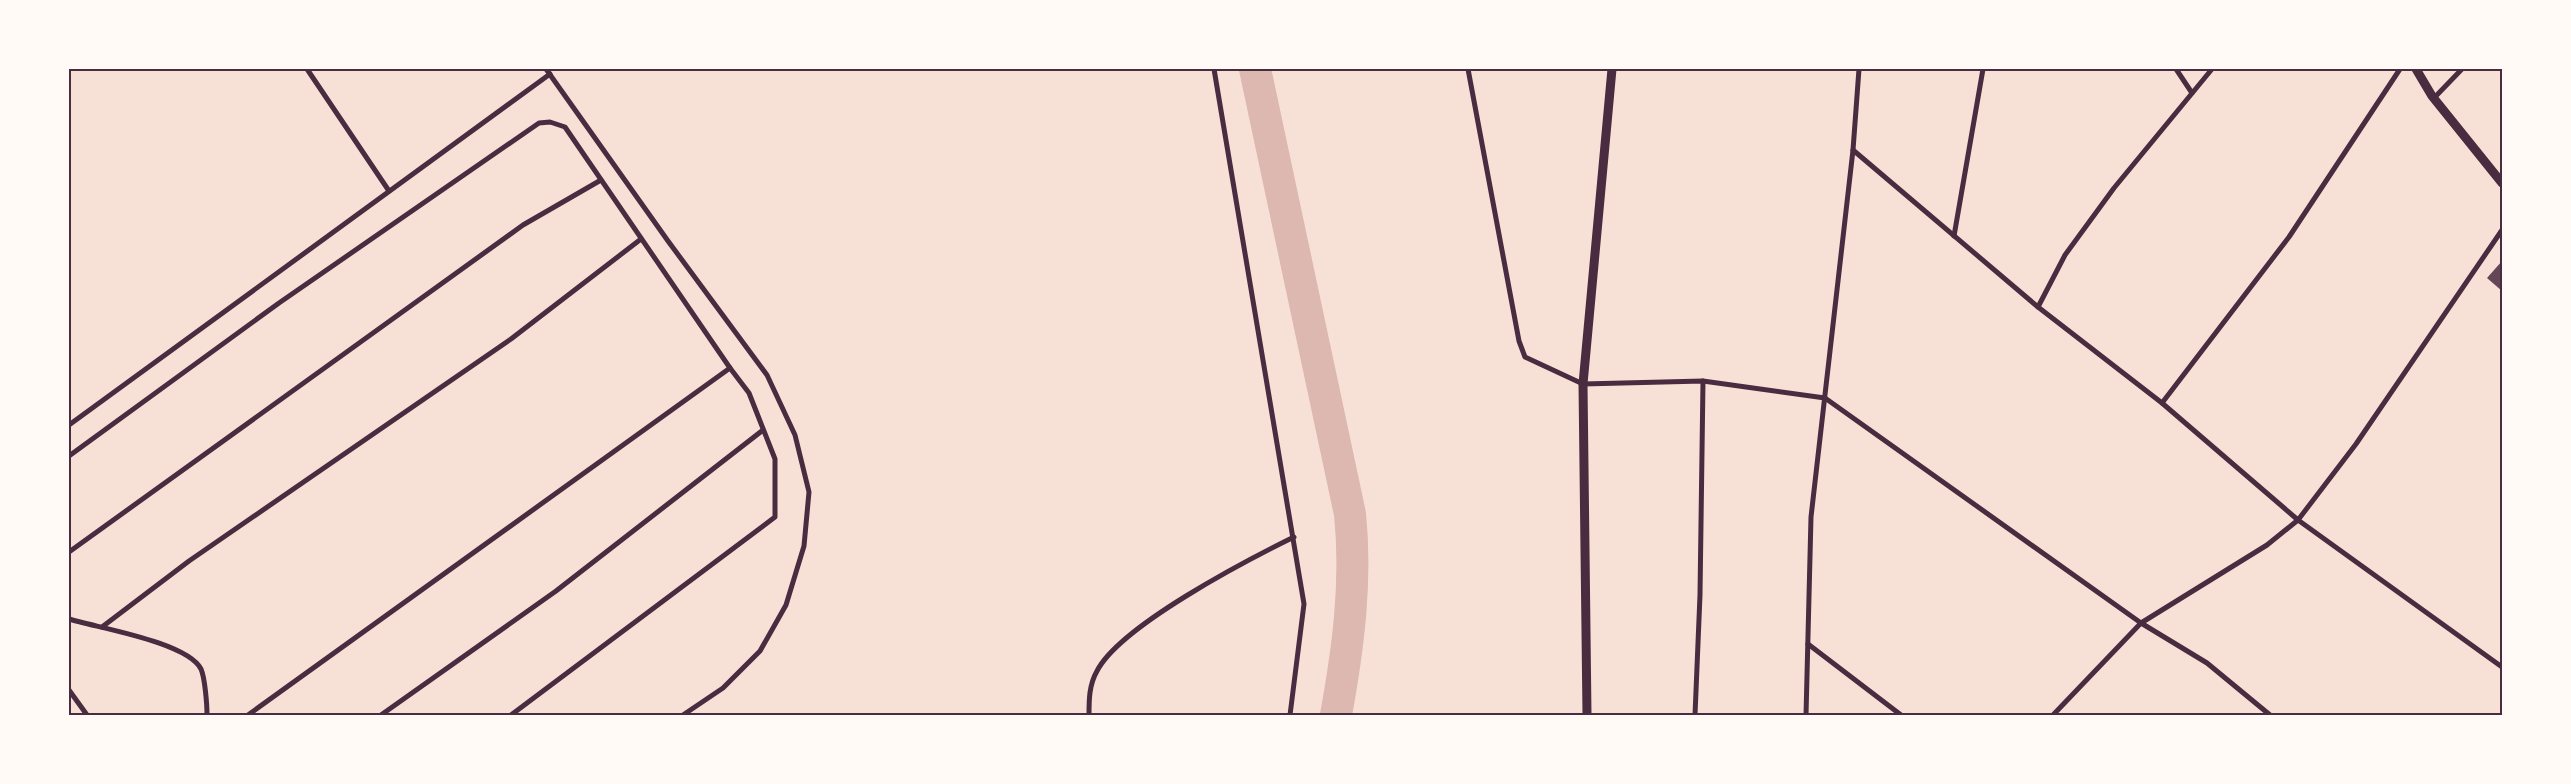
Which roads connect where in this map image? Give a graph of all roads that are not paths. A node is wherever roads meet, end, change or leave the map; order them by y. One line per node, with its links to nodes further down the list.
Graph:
1 (307, 69): 19 (street)
2 (546, 69): 13 (street)
3 (1214, 69): 33 (street)
4 (1468, 69): 26 (street)
5 (1612, 69): 26 (street)
6 (1859, 69): 16 (street)
7 (1983, 69): 21 (street)
8 (2176, 69): 14 (street)
9 (2212, 69): 14 (street)
10 (2400, 69): 28 (street)
11 (2416, 69): 15 (street)
12 (2462, 69): 15 (street)
13 (550, 74): 19 (street); 46 (street)
14 (2192, 93): 23 (street)
15 (2434, 98): 18 (street)
16 (1853, 150): 21 (street); 27 (street)
17 (601, 180): 22 (street); 31 (street); 34 (street)
18 (2502, 183)
19 (389, 191): 29 (street)
20 (2502, 230): 32 (street)
21 (1954, 236): 23 (street)
22 (641, 239): 24 (street); 37 (street)
23 (2038, 307): 28 (street)
24 (730, 368): 30 (street); 43 (street)
25 (1703, 381): 26 (street); 27 (street); 50 (street)
26 (1583, 384): 49 (street)
27 (1825, 398): 36 (street); 38 (street)
28 (2162, 403): 32 (street)
29 (69, 426)
30 (763, 430): 44 (street); 45 (street)
31 (69, 456)
32 (2298, 520): 36 (street); 39 (street)
33 (1294, 537): 47 (street); 48 (street)
34 (69, 552)
35 (69, 619): 37 (street)
36 (2141, 623): 53 (street); 54 (street)
37 (102, 627): 42 (street)
38 (1808, 644): 51 (street); 52 (street)
39 (2502, 667)
40 (69, 690): 41 (street)
41 (87, 715)
42 (207, 715)
43 (248, 715)
44 (381, 715)
45 (511, 715)
46 (683, 715)
47 (1090, 715)
48 (1290, 715)
49 (1587, 715)
50 (1694, 715)
51 (1806, 715)
52 (1901, 715)
53 (2053, 715)
54 (2270, 715)

